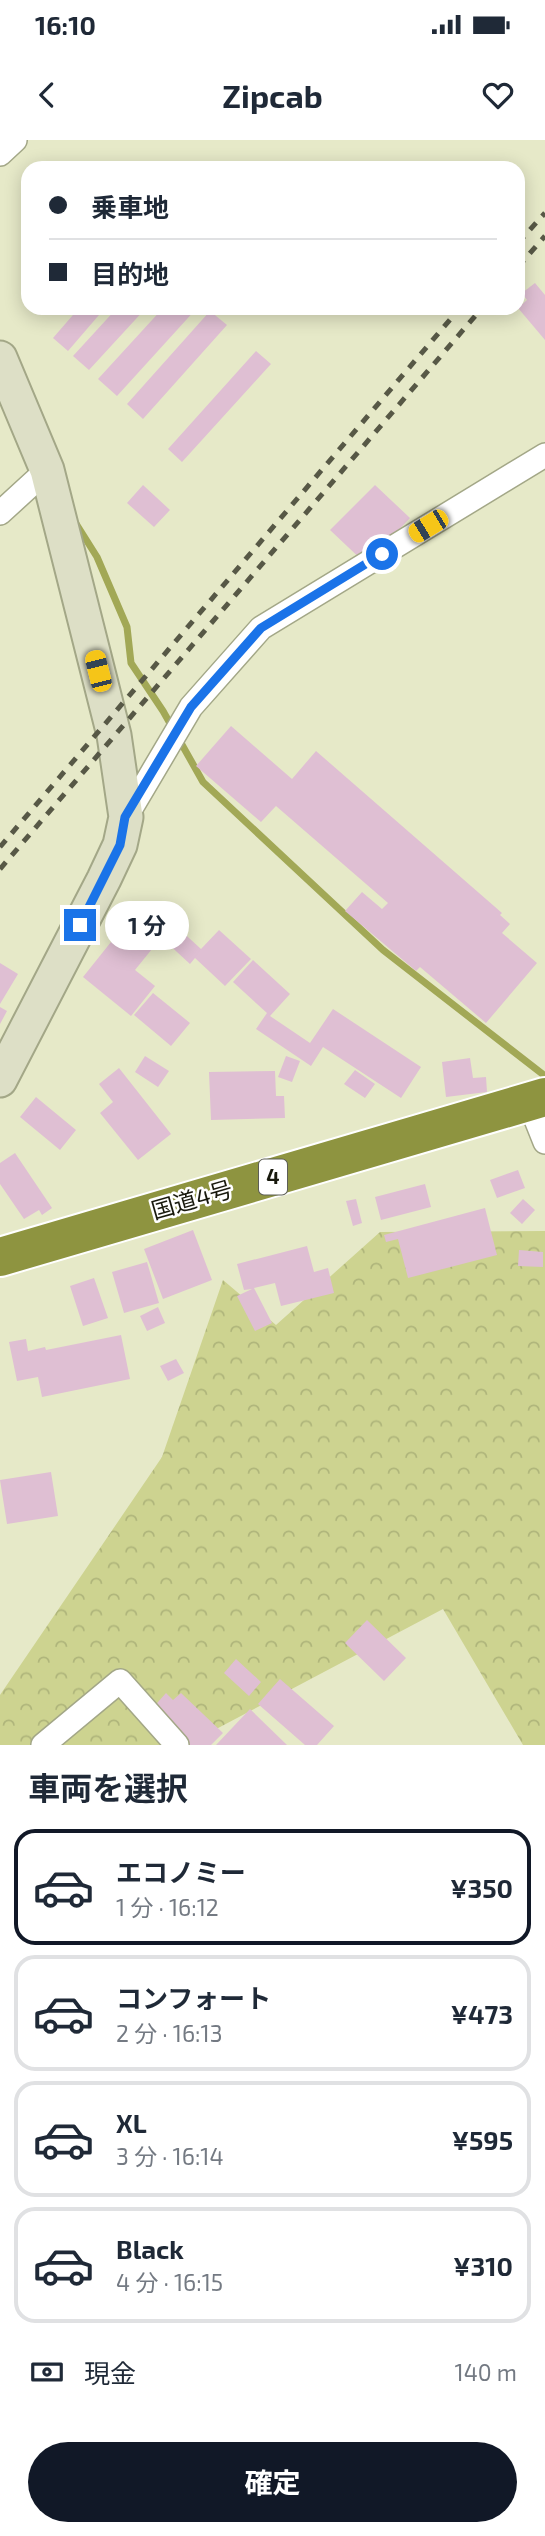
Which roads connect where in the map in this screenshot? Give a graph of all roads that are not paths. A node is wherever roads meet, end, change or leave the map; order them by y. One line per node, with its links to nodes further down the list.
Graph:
1 (15, 140): 2 (street)
2 (0, 154)
3 (0, 358): 5 (street)
4 (545, 455): 7 (street)
5 (47, 470): 6 (street); 7 (street)
6 (0, 513)
7 (125, 817): 8 (street)
8 (0, 1080)
9 (537, 1100): 10 (street); 11 (highway, 国道4号 / 4)
10 (545, 1142)
11 (0, 1256)
12 (44, 1745): 13 (street)
13 (177, 1745)

